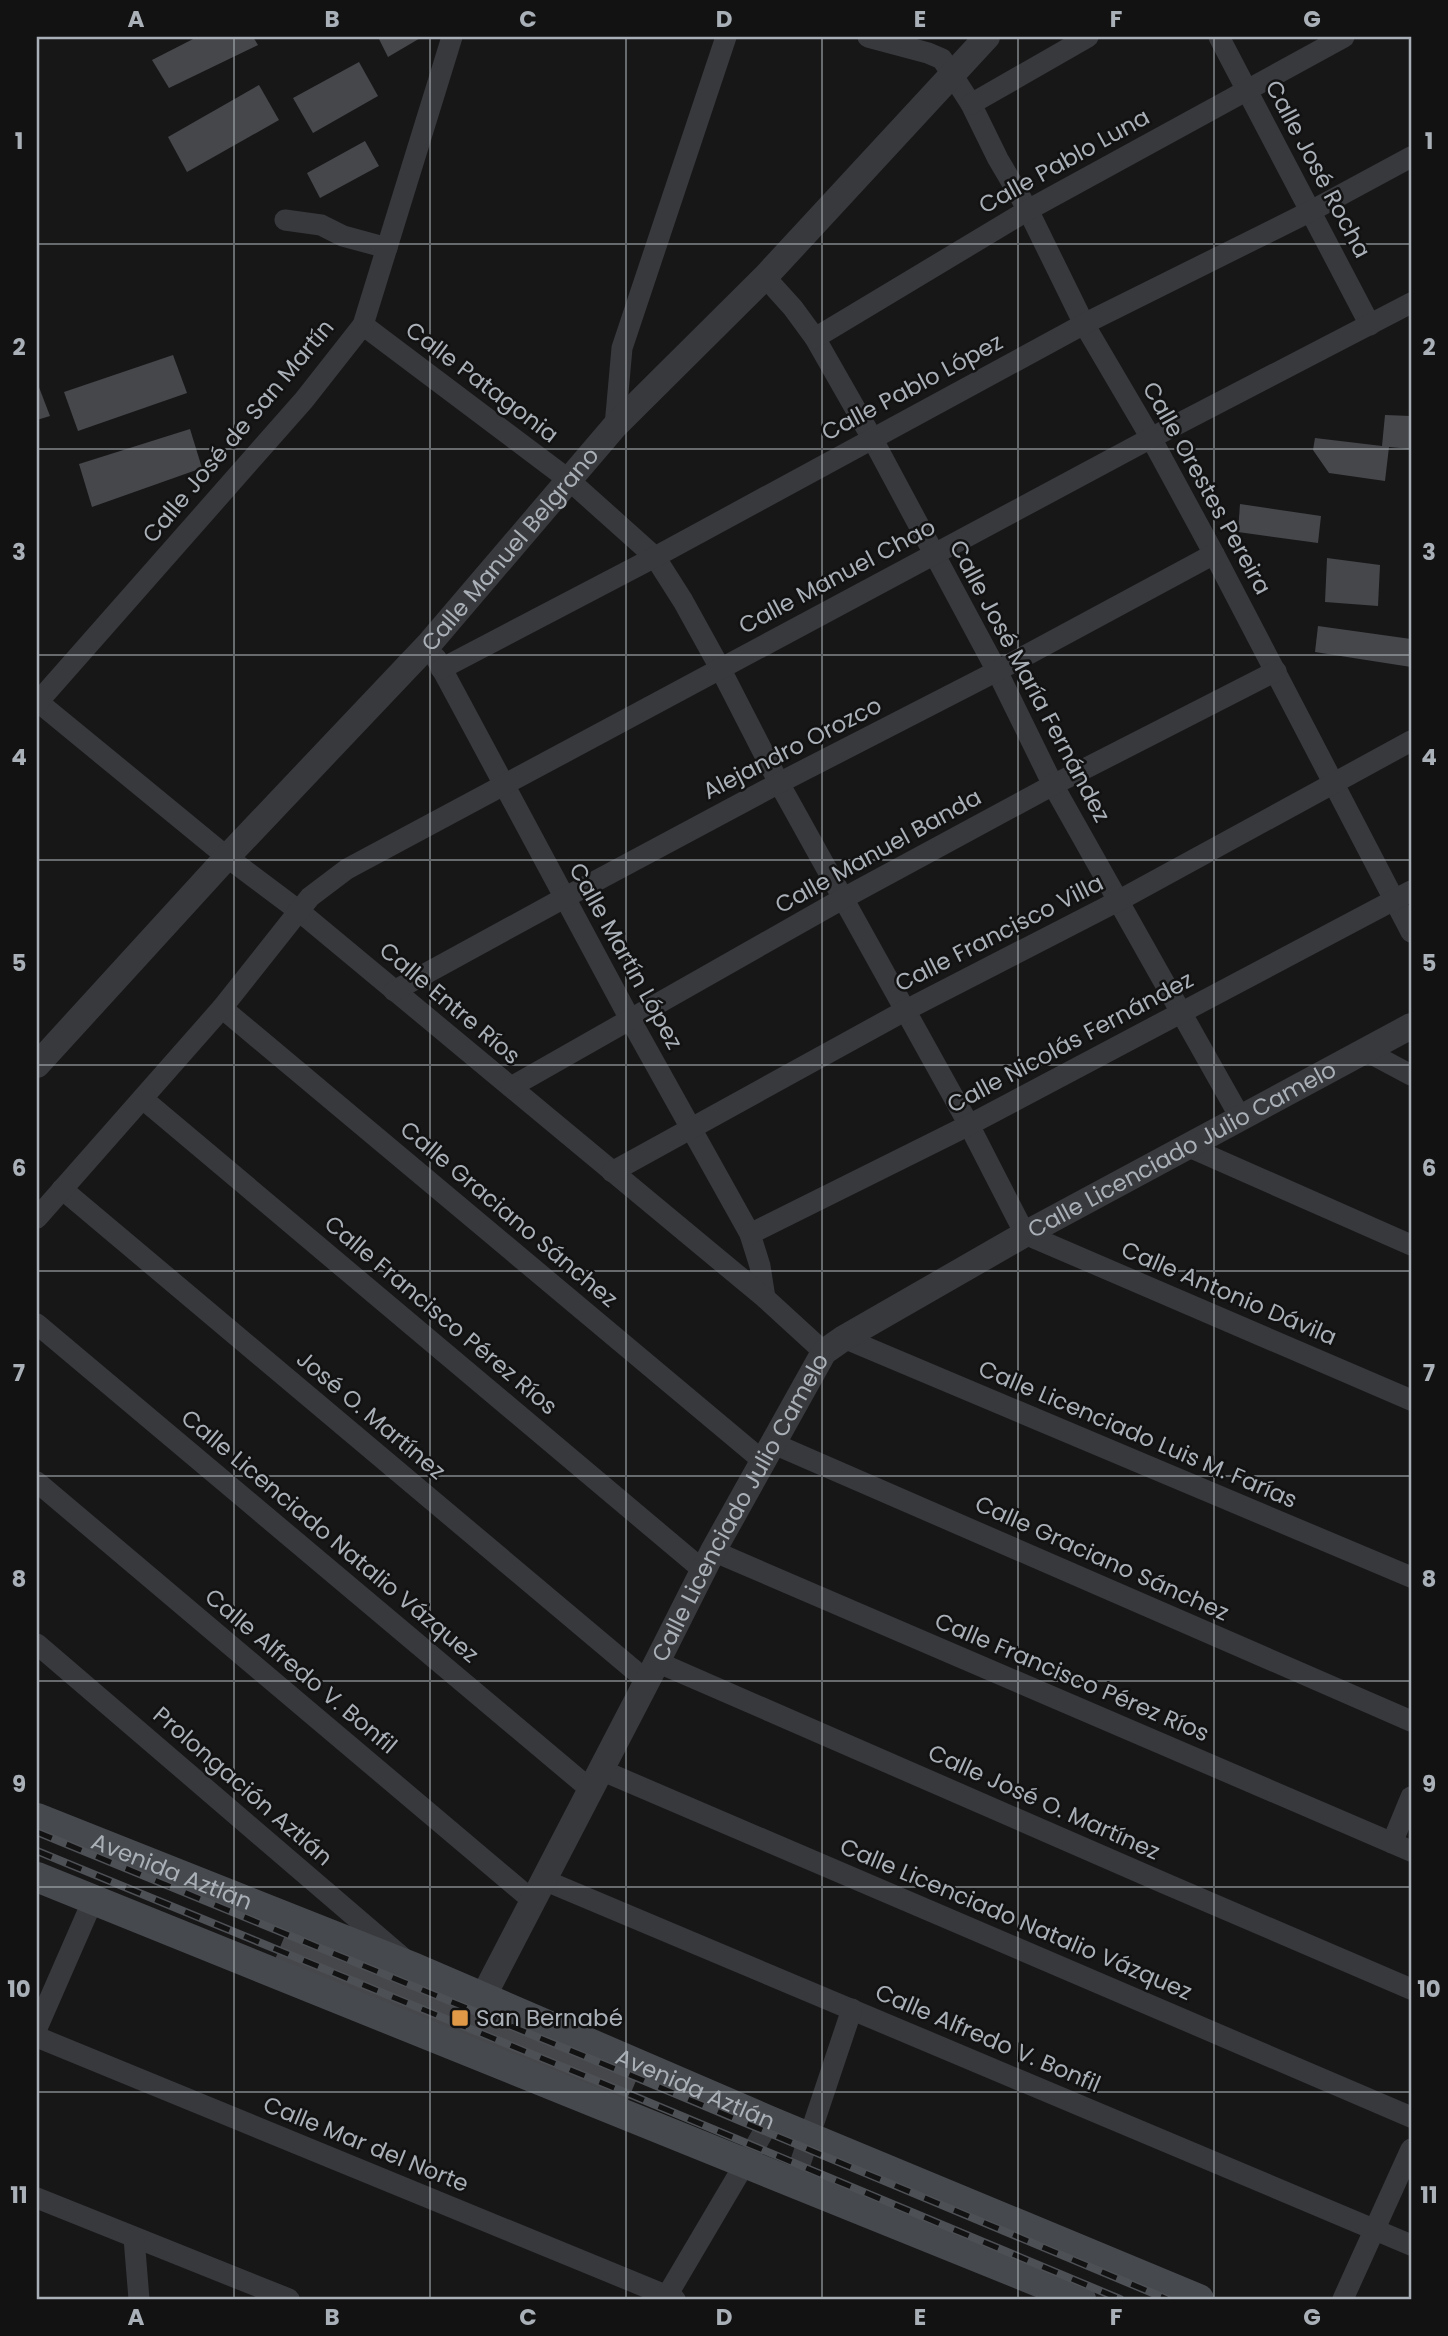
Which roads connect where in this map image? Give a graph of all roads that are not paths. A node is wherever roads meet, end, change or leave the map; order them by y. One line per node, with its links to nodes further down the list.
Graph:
1 (452, 37): 15 (street, Calle José de San Martín)
2 (726, 37): 22 (street)
3 (868, 37): 8 (street)
4 (987, 37): 8 (street, Calle Manuel Belgrano)
5 (1088, 37): 10 (street)
6 (1219, 37): 9 (street, Calle José Rocha)
7 (1344, 37): 9 (street, Calle Pablo Luna)
8 (952, 72): 10 (street, Calle Orestes Pereira); 16 (street, Calle Manuel Belgrano)
9 (1247, 89): 12 (street, Calle Pablo Luna); 13 (street, Calle José Rocha)
10 (971, 104): 12 (street, Calle Orestes Pereira)
11 (1411, 157): 13 (street, Calle Pablo López)
12 (1028, 210): 18 (street, Calle Orestes Pereira); 21 (street, Calle Pablo Luna)
13 (1311, 211): 18 (street, Calle Pablo López); 20 (street, Calle José Rocha)
14 (285, 220): 15 (street)
15 (387, 248): 19 (street, Calle José de San Martín)
16 (765, 277): 21 (street, Calle José María Fernández); 22 (street, Calle Manuel Belgrano)
17 (1411, 303): 20 (street, Calle Manuel Chao)
18 (1084, 324): 23 (street, Calle Pablo López); 24 (street, Calle Orestes Pereira)
19 (363, 325): 25 (street, Calle Patagonia); 34 (street, Calle José de San Martín)
20 (1370, 325): 24 (street, Calle Manuel Chao)
21 (815, 338): 23 (street, Calle José María Fernández)
22 (615, 426): 25 (street, Calle Manuel Belgrano)
23 (872, 438): 27 (street, Calle José María Fernández); 28 (street, Calle Pablo López)
24 (1152, 438): 26 (street, Calle Orestes Pereira); 27 (street, Calle Manuel Chao)
25 (569, 481): 28 (street, Calle Patagonia); 29 (street, Calle Manuel Belgrano)
26 (1214, 554): 32 (street, Alejandro Orozco); 33 (street, Calle Orestes Pereira)
27 (934, 555): 30 (street, Calle Manuel Chao); 32 (street, Calle José María Fernández)
28 (655, 557): 30 (street, Calle Patagonia); 31 (street, Calle Pablo López)
29 (429, 644): 31 (street, Calle Martín López); 40 (street, Calle Manuel Belgrano)
30 (720, 668): 36 (street, Calle Patagonia); 39 (street, Calle Manuel Chao)
31 (441, 669): 39 (street, Calle Martín López)
32 (997, 671): 36 (street, Alejandro Orozco); 38 (street, Calle José María Fernández)
33 (1276, 671): 37 (street, Calle Orestes Pereira); 38 (street, Calle Manuel Banda)
34 (37, 702): 40 (street, Calle Entre Ríos)
35 (1411, 741): 37 (street, Calle Francisco Villa)
36 (779, 783): 42 (street, Alejandro Orozco); 43 (street, Calle Patagonia)
37 (1332, 784): 41 (street, Calle Orestes Pereira); 44 (street, Calle Francisco Villa)
38 (1053, 785): 43 (street, Calle Manuel Banda); 44 (street, Calle José María Fernández)
39 (503, 786): 42 (street, Calle Martín López); 45 (street, Calle Manuel Chao)
40 (227, 857): 45 (street, Calle Entre Ríos); 54 (street, Calle Manuel Belgrano)
41 (1403, 896): 46 (street, Calle Orestes Pereira); 50 (street, Calle Nicolás Fernández)
42 (564, 898): 47 (street, Alejandro Orozco); 51 (street, Calle Martín López)
43 (844, 898): 49 (street, Calle Patagonia); 51 (street, Calle Manuel Banda)
44 (1118, 901): 49 (street, Calle Francisco Villa); 50 (street, Calle José María Fernández)
45 (299, 911): 47 (street, Calle Entre Ríos); 48 (street, Calle Manuel Chao)
46 (1411, 932)
47 (394, 991): 56 (street, Calle Entre Ríos)
48 (222, 1008): 57 (street, Calle Manuel Chao); 72 (street, Calle Graciano Sánchez)
49 (906, 1010): 59 (street, Calle Patagonia); 60 (street, Calle Francisco Villa)
50 (1181, 1013): 58 (street, Calle José María Fernández); 59 (street, Calle Nicolás Fernández)
51 (630, 1019): 56 (street, Calle Manuel Banda); 60 (street, Calle Martín López)
52 (1411, 1026): 53 (street, Calle Licenciado Julio Camelo)
53 (1366, 1051): 55 (street); 58 (street, Calle Licenciado Julio Camelo)
54 (37, 1065)
55 (1411, 1075)
56 (511, 1087): 62 (street, Calle Entre Ríos)
57 (143, 1099): 63 (street, Calle Manuel Chao); 74 (street, Calle Francisco Pérez Ríos)
58 (1240, 1117): 61 (street, Calle Licenciado Julio Camelo)
59 (969, 1125): 65 (street, Calle Nicolás Fernández); 66 (street, Calle Patagonia)
60 (691, 1128): 62 (street, Calle Francisco Villa); 65 (street, Calle Martín López)
61 (1189, 1147): 66 (street, Calle Licenciado Julio Camelo); 67 (street)
62 (612, 1172): 68 (street, Calle Entre Ríos)
63 (62, 1189): 64 (street, Calle Manuel Chao); 77 (street, José O. Martínez)
64 (37, 1218)
65 (750, 1234): 68 (street, Calle Martín López)
66 (1025, 1234): 70 (street, Calle Licenciado Julio Camelo); 71 (street, Calle Antonio Dávila)
67 (1411, 1245)
68 (765, 1298): 70 (street, Calle Entre Ríos)
69 (37, 1324): 79 (street, Calle Licenciado Natalio Vázquez)
70 (834, 1345): 72 (street, Calle Licenciado Julio Camelo); 75 (street, Calle Licenciado Luis M. Farías)
71 (1411, 1400)
72 (767, 1452): 74 (street, Calle Licenciado Julio Camelo); 78 (street, Calle Graciano Sánchez)
73 (37, 1482): 84 (street, Calle Alfredo V. Bonfil)
74 (708, 1561): 77 (street, Calle Licenciado Julio Camelo); 82 (street, Calle Francisco Pérez Ríos)
75 (1411, 1577)
76 (37, 1644): 86 (street, Prolongación Aztlán)
77 (652, 1671): 79 (street, Calle Licenciado Julio Camelo); 87 (street, Calle José O. Martínez)
78 (1411, 1721)
79 (596, 1779): 84 (street, Calle Licenciado Julio Camelo); 92 (street, Calle Licenciado Natalio Vázquez)
80 (1411, 1797): 82 (street)
81 (37, 1818): 86 (main road, Avenida Aztlán)
82 (1401, 1847)
83 (37, 1877): 85 (main road)
84 (538, 1890): 88 (street, Calle Licenciado Julio Camelo); 89 (street, Calle Alfredo V. Bonfil)
85 (93, 1900): 90 (street); 96 (main road)
86 (415, 1968): 88 (main road, Avenida Aztlán)
87 (1411, 1989)
88 (483, 1997): 93 (main road, Avenida Aztlán)
89 (852, 2009): 94 (street); 99 (street, Calle Alfredo V. Bonfil)
90 (37, 2028)
91 (37, 2037): 102 (street, Calle Mar del Norte)
92 (1411, 2118)
93 (770, 2122): 94 (main road, Avenida Aztlán); 96 (street)
94 (810, 2138): 97 (street); 106 (main road, Avenida Aztlán)
95 (1411, 2149): 99 (street)
96 (746, 2162): 97 (main road); 102 (street)
97 (794, 2182): 105 (main road)
98 (37, 2198): 100 (street)
99 (1375, 2229): 101 (street, Calle Alfredo V. Bonfil); 107 (street)
100 (134, 2238): 103 (street); 104 (street)
101 (1411, 2245)
102 (669, 2298)
103 (139, 2299)
104 (289, 2299)
105 (1081, 2299)
106 (1199, 2299)
107 (1343, 2299)

